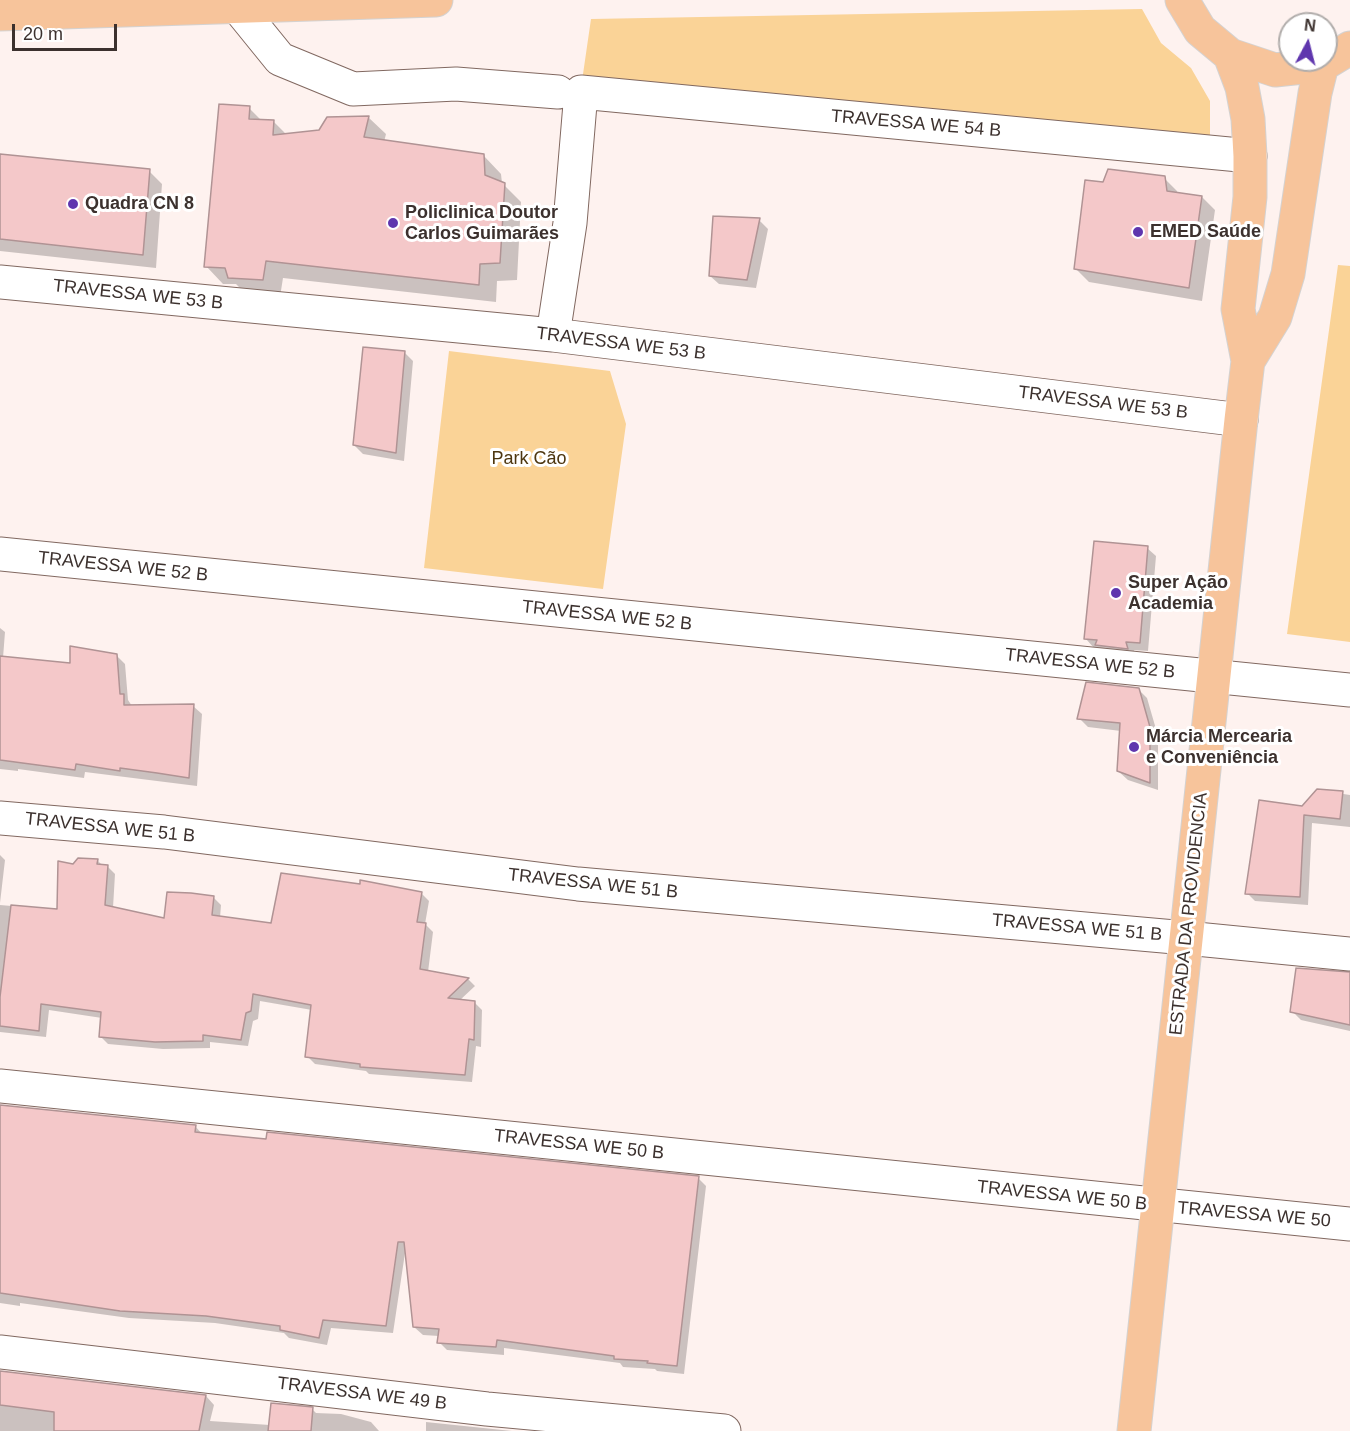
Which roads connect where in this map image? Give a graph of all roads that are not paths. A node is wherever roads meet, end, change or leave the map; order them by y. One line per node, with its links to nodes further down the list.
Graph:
1 (436, 0): 3 (main road)
2 (1182, 0): 5 (main road)
3 (237, 6): 4 (main road); 8 (street, TRAVESSA WE 54 B)
4 (0, 14)
5 (1230, 55): 6 (main road); 9 (main road, ESTRADA DA PROVIDENCIA)
6 (1278, 70)
7 (1320, 72): 12 (main road, ESTRADA DA PROVIDENCIA)
8 (569, 92): 9 (street, TRAVESSA WE 54 B); 11 (street)
9 (1251, 156): 12 (main road, ESTRADA DA PROVIDENCIA)
10 (0, 282): 11 (street, TRAVESSA WE 53 B)
11 (553, 335): 13 (street, TRAVESSA WE 53 B)
12 (1248, 361): 13 (main road, ESTRADA DA PROVIDENCIA)
13 (1241, 420): 15 (main road, ESTRADA DA PROVIDENCIA)
14 (0, 554): 15 (street, TRAVESSA WE 52 B)
15 (1214, 676): 16 (street, TRAVESSA WE 52 B); 18 (main road, ESTRADA DA PROVIDENCIA)
16 (1350, 690)
17 (0, 818): 18 (street, TRAVESSA WE 51 B)
18 (1186, 938): 19 (street, TRAVESSA WE 51 B); 21 (main road, ESTRADA DA PROVIDENCIA)
19 (1350, 954)
20 (0, 1086): 21 (street, TRAVESSA WE 50 B)
21 (1158, 1206): 22 (street, TRAVESSA WE 50); 25 (main road, ESTRADA DA PROVIDENCIA)
22 (1350, 1224)
23 (0, 1352): 24 (street, TRAVESSA WE 49 B)
24 (724, 1431)
25 (1134, 1431)

